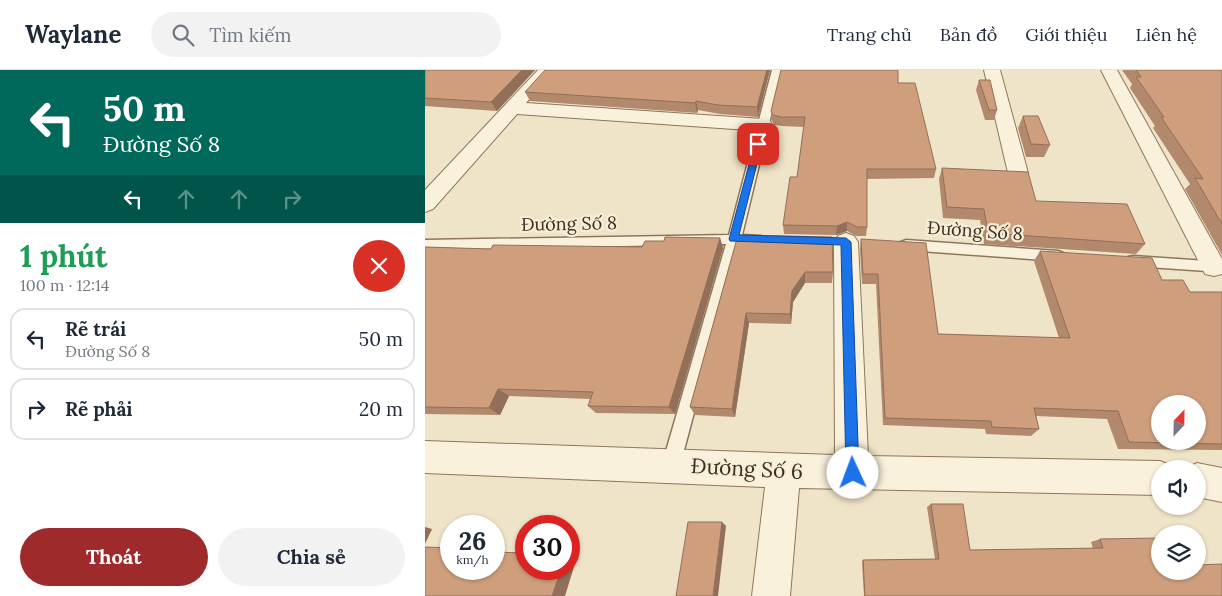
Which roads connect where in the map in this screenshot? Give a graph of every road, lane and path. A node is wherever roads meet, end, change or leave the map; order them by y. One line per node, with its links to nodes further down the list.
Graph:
1 (547, 70): 5 (street)
2 (777, 70): 6 (lane)
3 (992, 70): 7 (street)
4 (1109, 70): 16 (street)
5 (513, 108): 6 (street); 8 (street)
6 (763, 125): 9 (lane)
7 (1018, 173)
8 (425, 204)
9 (734, 239): 10 (lane, Đường Số 8); 13 (lane, Đường Số 8); 18 (lane)
10 (771, 240)
11 (846, 242): 20 (street)
12 (895, 244): 14 (lane, Đường Số 8)
13 (425, 245)
14 (1075, 257)
15 (1124, 260): 16 (lane)
16 (1218, 267)
17 (425, 457): 18 (street, Đường Số 6)
18 (671, 464): 19 (street, Đường Số 6)
19 (784, 472): 20 (street, Đường Số 6); 24 (street)
20 (853, 473): 21 (street, Đường Số 6)
21 (1151, 478)
22 (1206, 482): 23 (street)
23 (1222, 485)
24 (771, 596)

